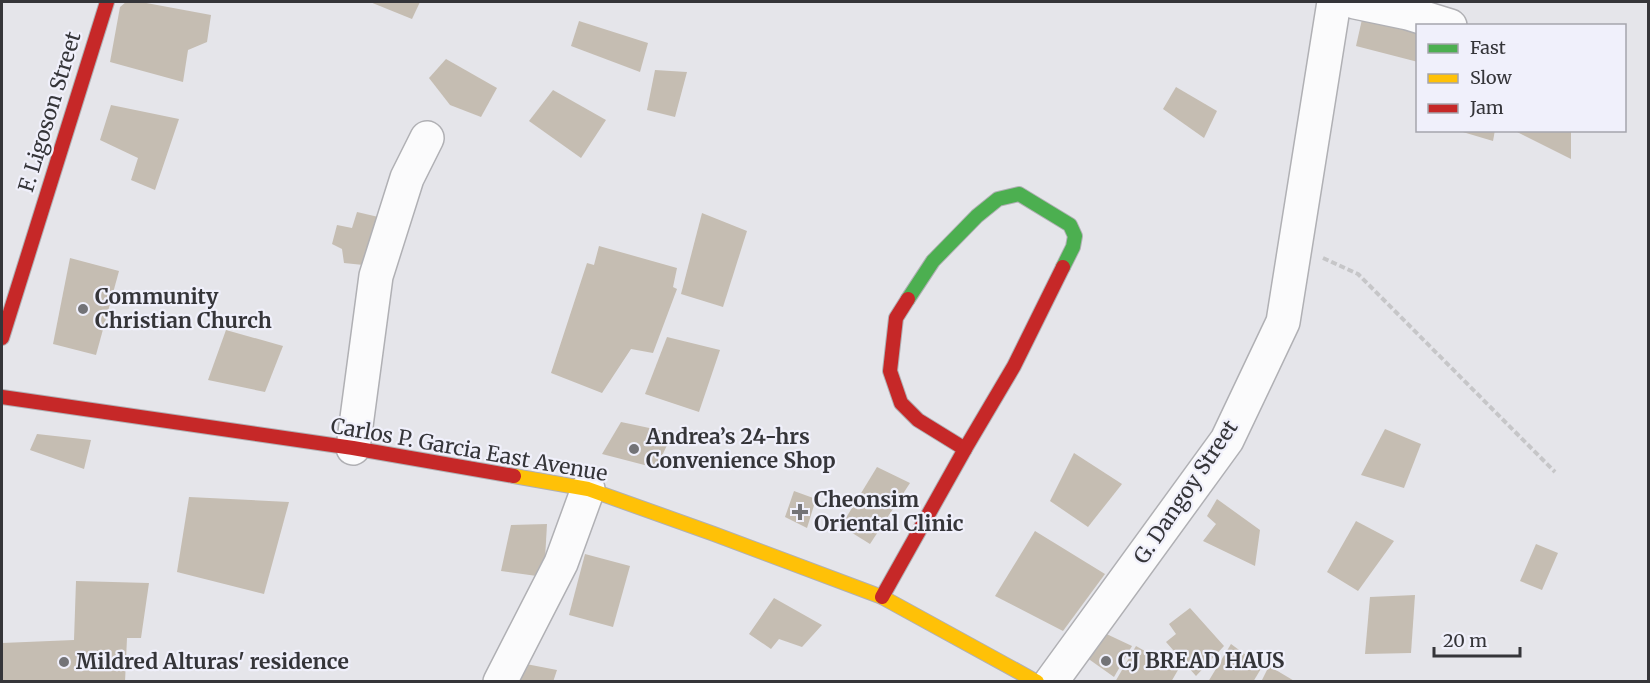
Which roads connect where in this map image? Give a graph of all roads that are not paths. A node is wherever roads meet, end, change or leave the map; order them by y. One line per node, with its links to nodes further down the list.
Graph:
1 (107, 2): 6 (street, F. Ligoson Street)
2 (1334, 2): 14 (street, G. Dangoy Street)
3 (1355, 2): 4 (street)
4 (1444, 24)
5 (427, 138): 8 (street)
6 (2, 338)
7 (2, 397): 8 (street, Carlos P. Garcia East Avenue)
8 (353, 448): 10 (street, Carlos P. Garcia East Avenue)
9 (965, 449): 9 (street); 11 (street)
10 (588, 489): 11 (street, Carlos P. Garcia East Avenue); 12 (street)
11 (882, 597): 13 (street, Carlos P. Garcia East Avenue)
12 (500, 681)
13 (1037, 681)
14 (1051, 681)

